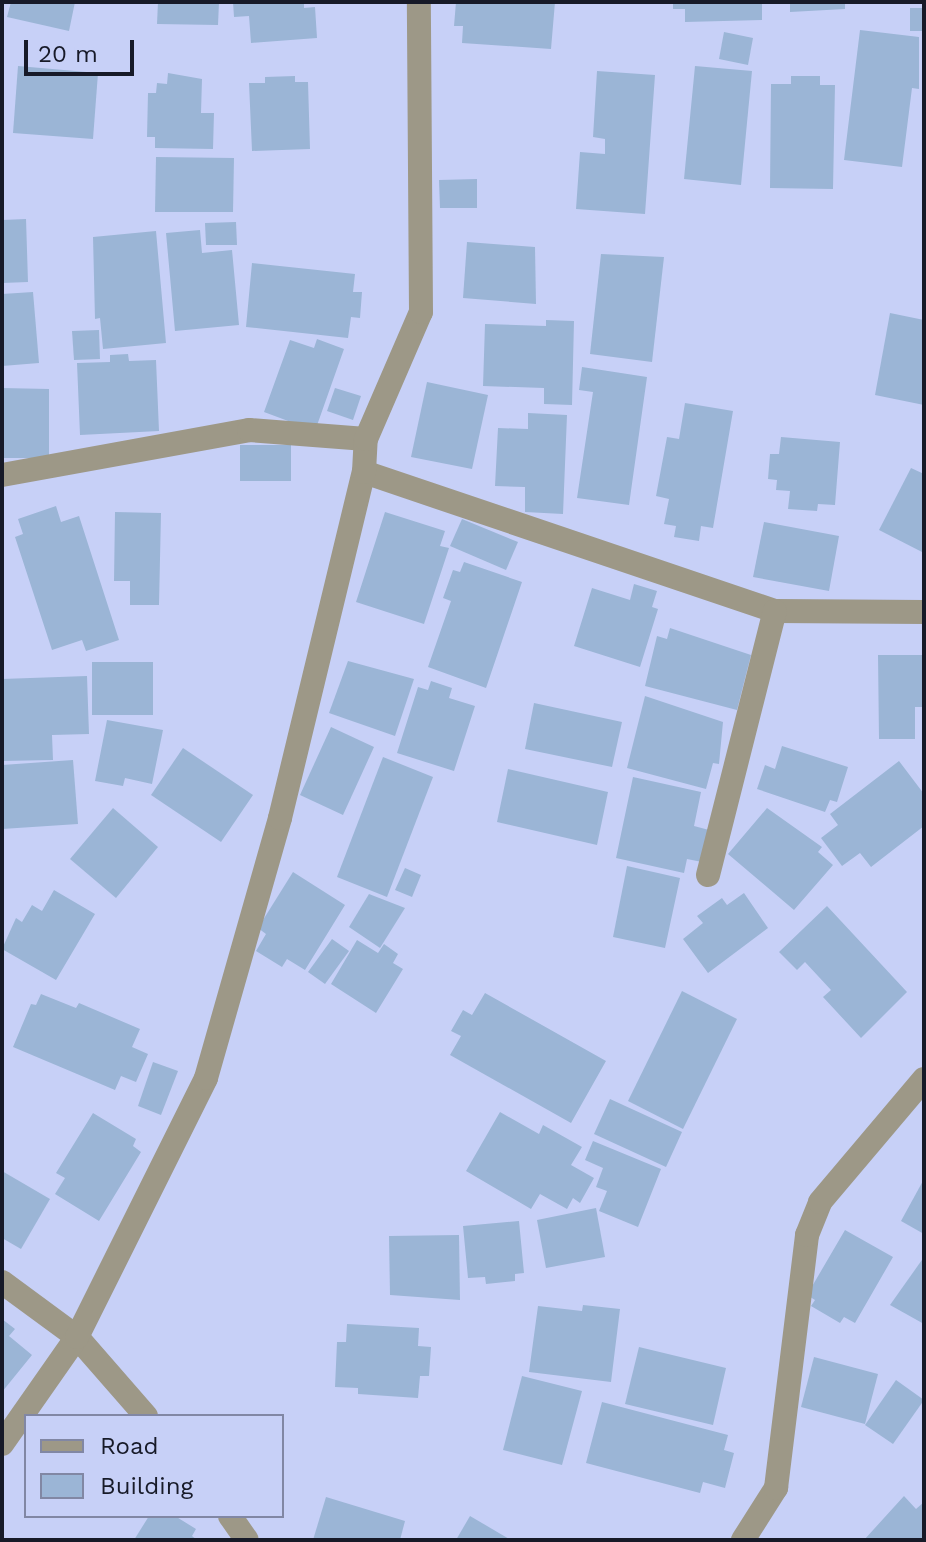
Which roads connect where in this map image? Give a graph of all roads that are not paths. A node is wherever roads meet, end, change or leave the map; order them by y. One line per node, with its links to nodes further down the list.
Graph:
1 (419, 2): 2 (street)
2 (366, 439): 3 (street); 4 (street)
3 (364, 472): 5 (street); 10 (street)
4 (2, 475)
5 (775, 611): 6 (street); 7 (street)
6 (924, 612)
7 (708, 875)
8 (924, 1079): 15 (street)
9 (2, 1282): 10 (street)
10 (77, 1337): 11 (street); 12 (street)
11 (144, 1414)
12 (2, 1444)
13 (231, 1518): 14 (street)
14 (247, 1540)
15 (743, 1540)

